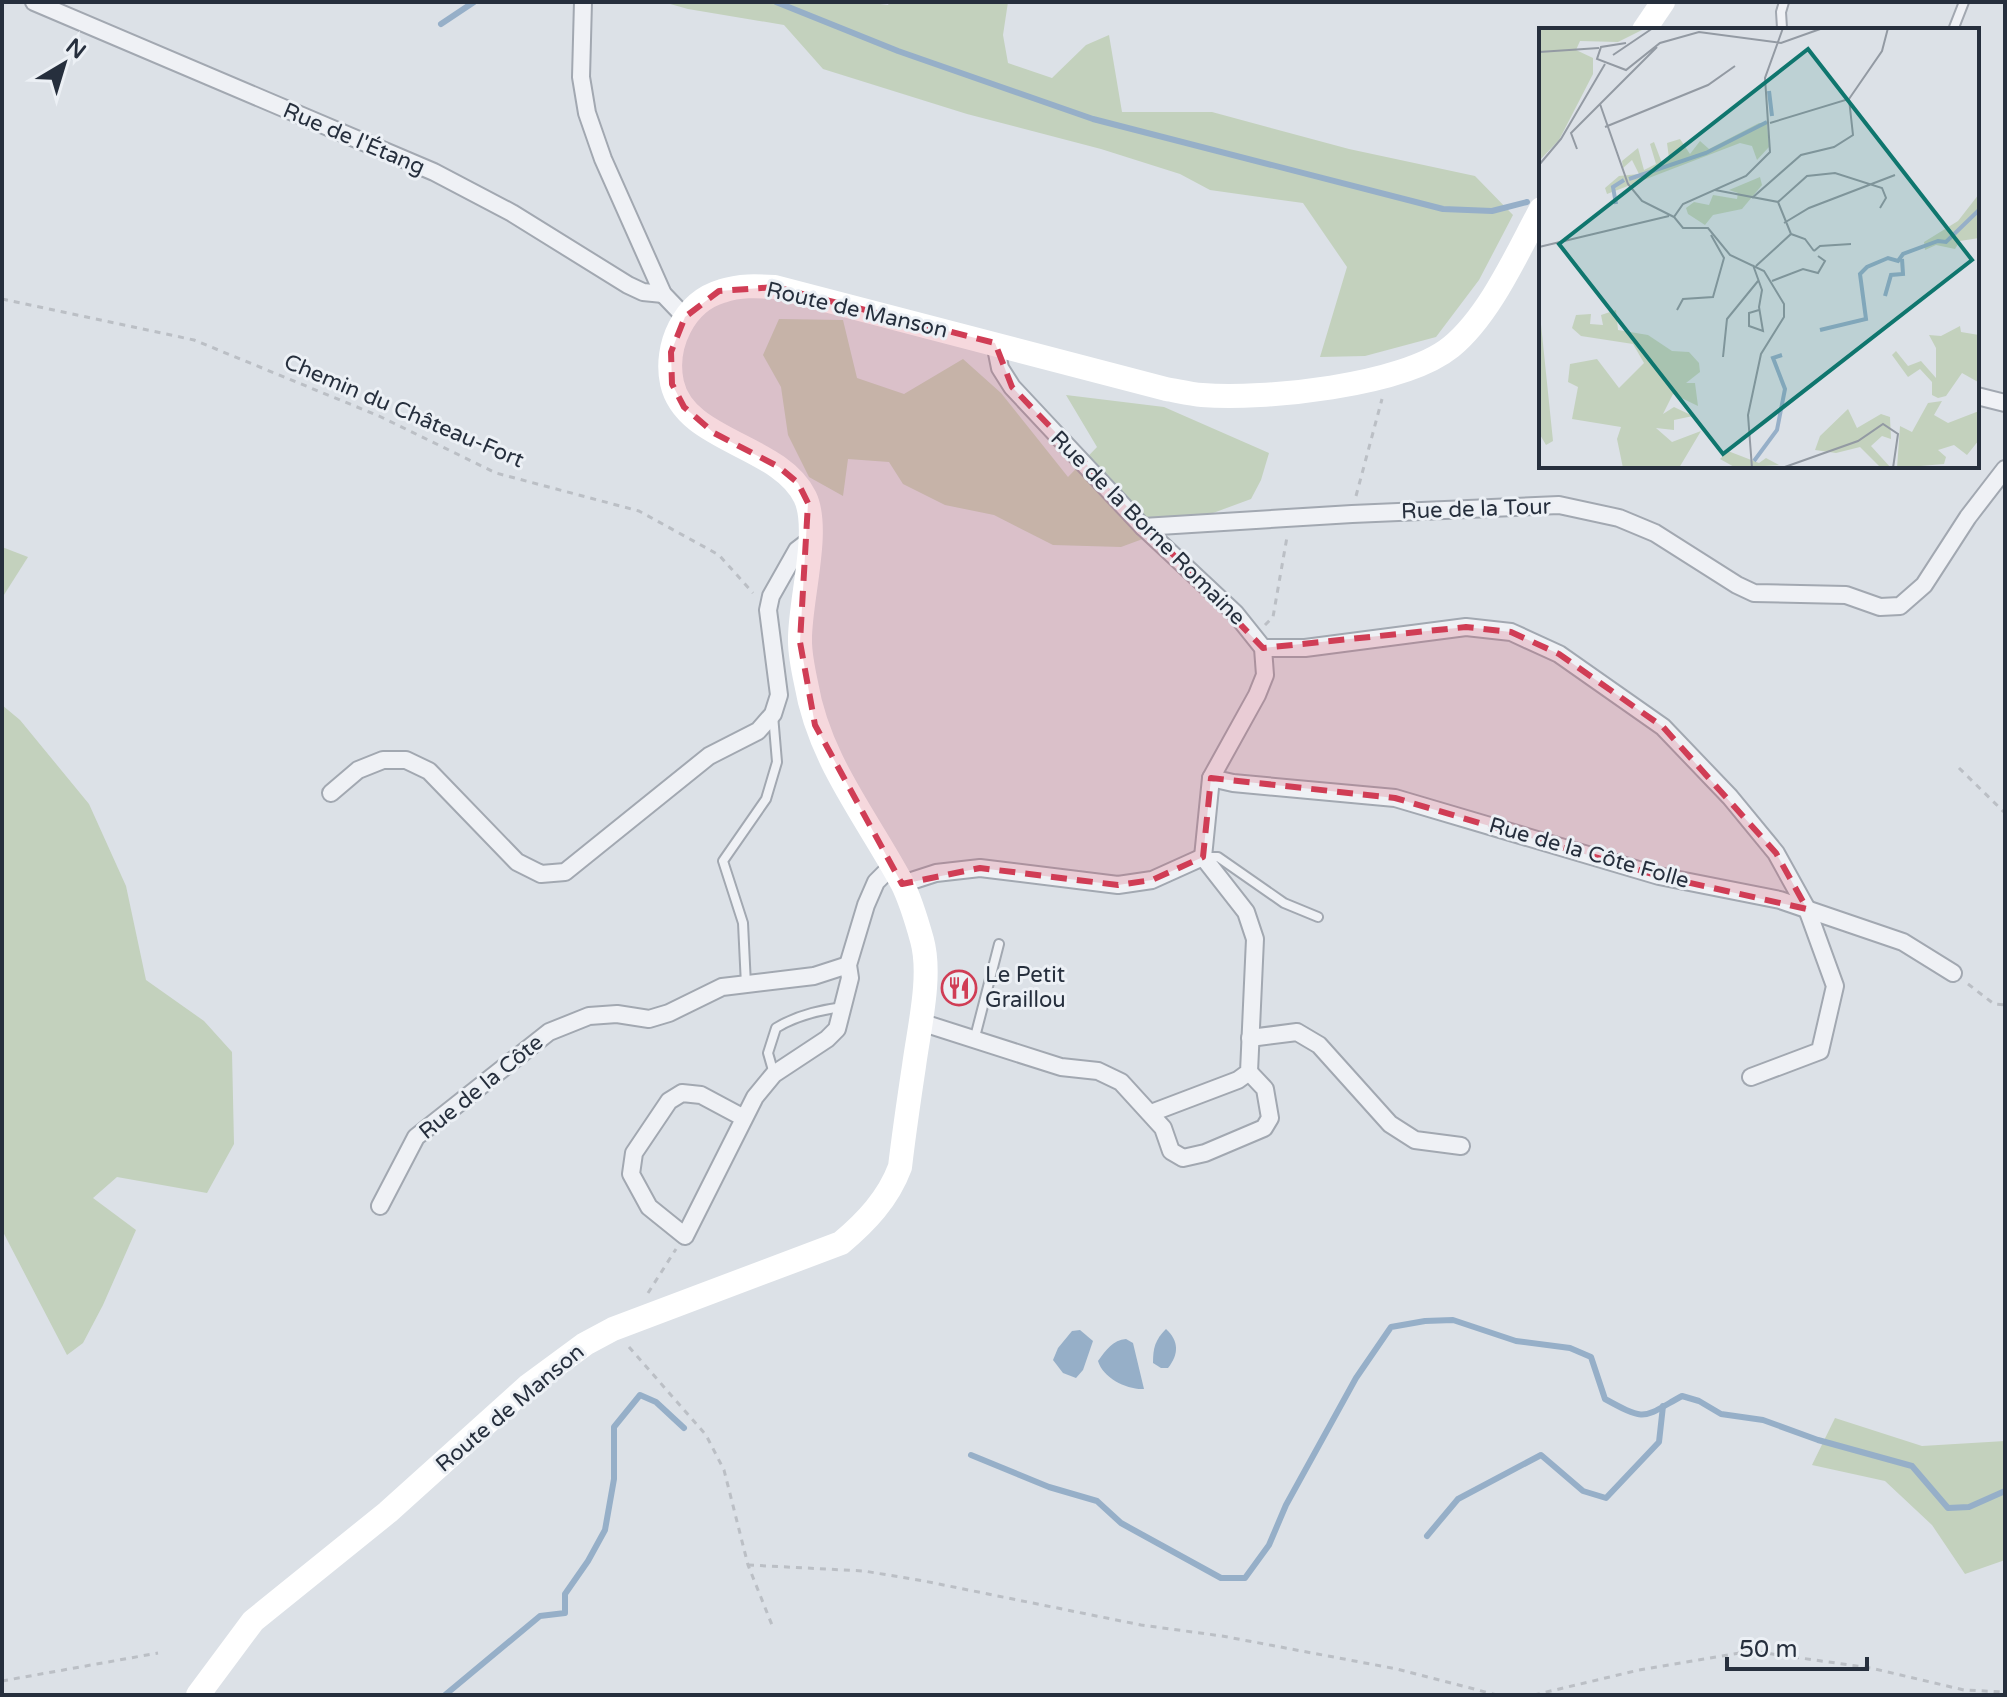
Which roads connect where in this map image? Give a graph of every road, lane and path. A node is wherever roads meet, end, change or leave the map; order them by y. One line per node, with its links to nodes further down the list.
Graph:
1 (34, 2): 10 (street, Rue de l'Étang)
2 (583, 2): 10 (street)
3 (1663, 2): 6 (street)
4 (1784, 2): 7 (lane)
5 (1964, 2): 8 (lane)
6 (1645, 28)
7 (1782, 28)
8 (1954, 28)
9 (1539, 219): 14 (street, Route de Manson)
10 (663, 294): 12 (street)
11 (2, 299): 22 (path, Chemin du Château-Fort)
12 (685, 317): 13 (street, Route de Manson); 21 (street)
13 (995, 343): 14 (street, Route de Manson); 20 (street, Rue de la Borne Romaine)
14 (1387, 376): 18 (path)
15 (1979, 396): 16 (street)
16 (2005, 403)
17 (2005, 469): 18 (street, Rue de la Tour)
18 (1352, 514): 19 (street, Rue de la Tour)
19 (1290, 517): 20 (street, Rue de la Tour); 23 (path)
20 (1143, 527): 23 (street, Rue de la Borne Romaine)
21 (810, 540): 22 (street); 30 (street)
22 (768, 610): 24 (street)
23 (1258, 642): 26 (street); 31 (street)
24 (773, 714): 27 (street); 36 (lane)
25 (1959, 768): 28 (path)
26 (1211, 778): 29 (street); 31 (street, Rue de la Côte Folle)
27 (331, 793)
28 (2005, 813)
29 (1203, 857): 30 (street); 32 (lane); 41 (street)
30 (896, 875): 34 (street); 39 (street, Route de Manson)
31 (1807, 909): 35 (street, Rue de la Côte Folle); 44 (street)
32 (1318, 917)
33 (999, 944): 40 (lane)
34 (848, 965): 36 (street, Rue de la Côte); 38 (street)
35 (1953, 973): 37 (path)
36 (746, 985): 48 (street, Rue de la Côte)
37 (2005, 1005)
38 (843, 1007): 43 (street); 43 (lane)
39 (920, 1022): 40 (street); 50 (street, Route de Manson)
40 (975, 1037): 45 (street)
41 (1250, 1038): 42 (street); 47 (street)
42 (1249, 1072): 45 (street); 45 (street)
43 (774, 1074): 46 (street)
44 (1751, 1077)
45 (1151, 1113)
46 (744, 1118): 49 (street); 49 (street)
47 (1461, 1146)
48 (380, 1206)
49 (685, 1236): 50 (path)
50 (638, 1320): 51 (street, Route de Manson)
51 (613, 1329): 52 (path); 57 (street, Route de Manson)
52 (748, 1565): 53 (path); 58 (path)
53 (772, 1625)
54 (158, 1653): 55 (path)
55 (2, 1681)
56 (2005, 1692): 59 (path)
57 (198, 1695)
58 (1497, 1695)
59 (1534, 1695)

